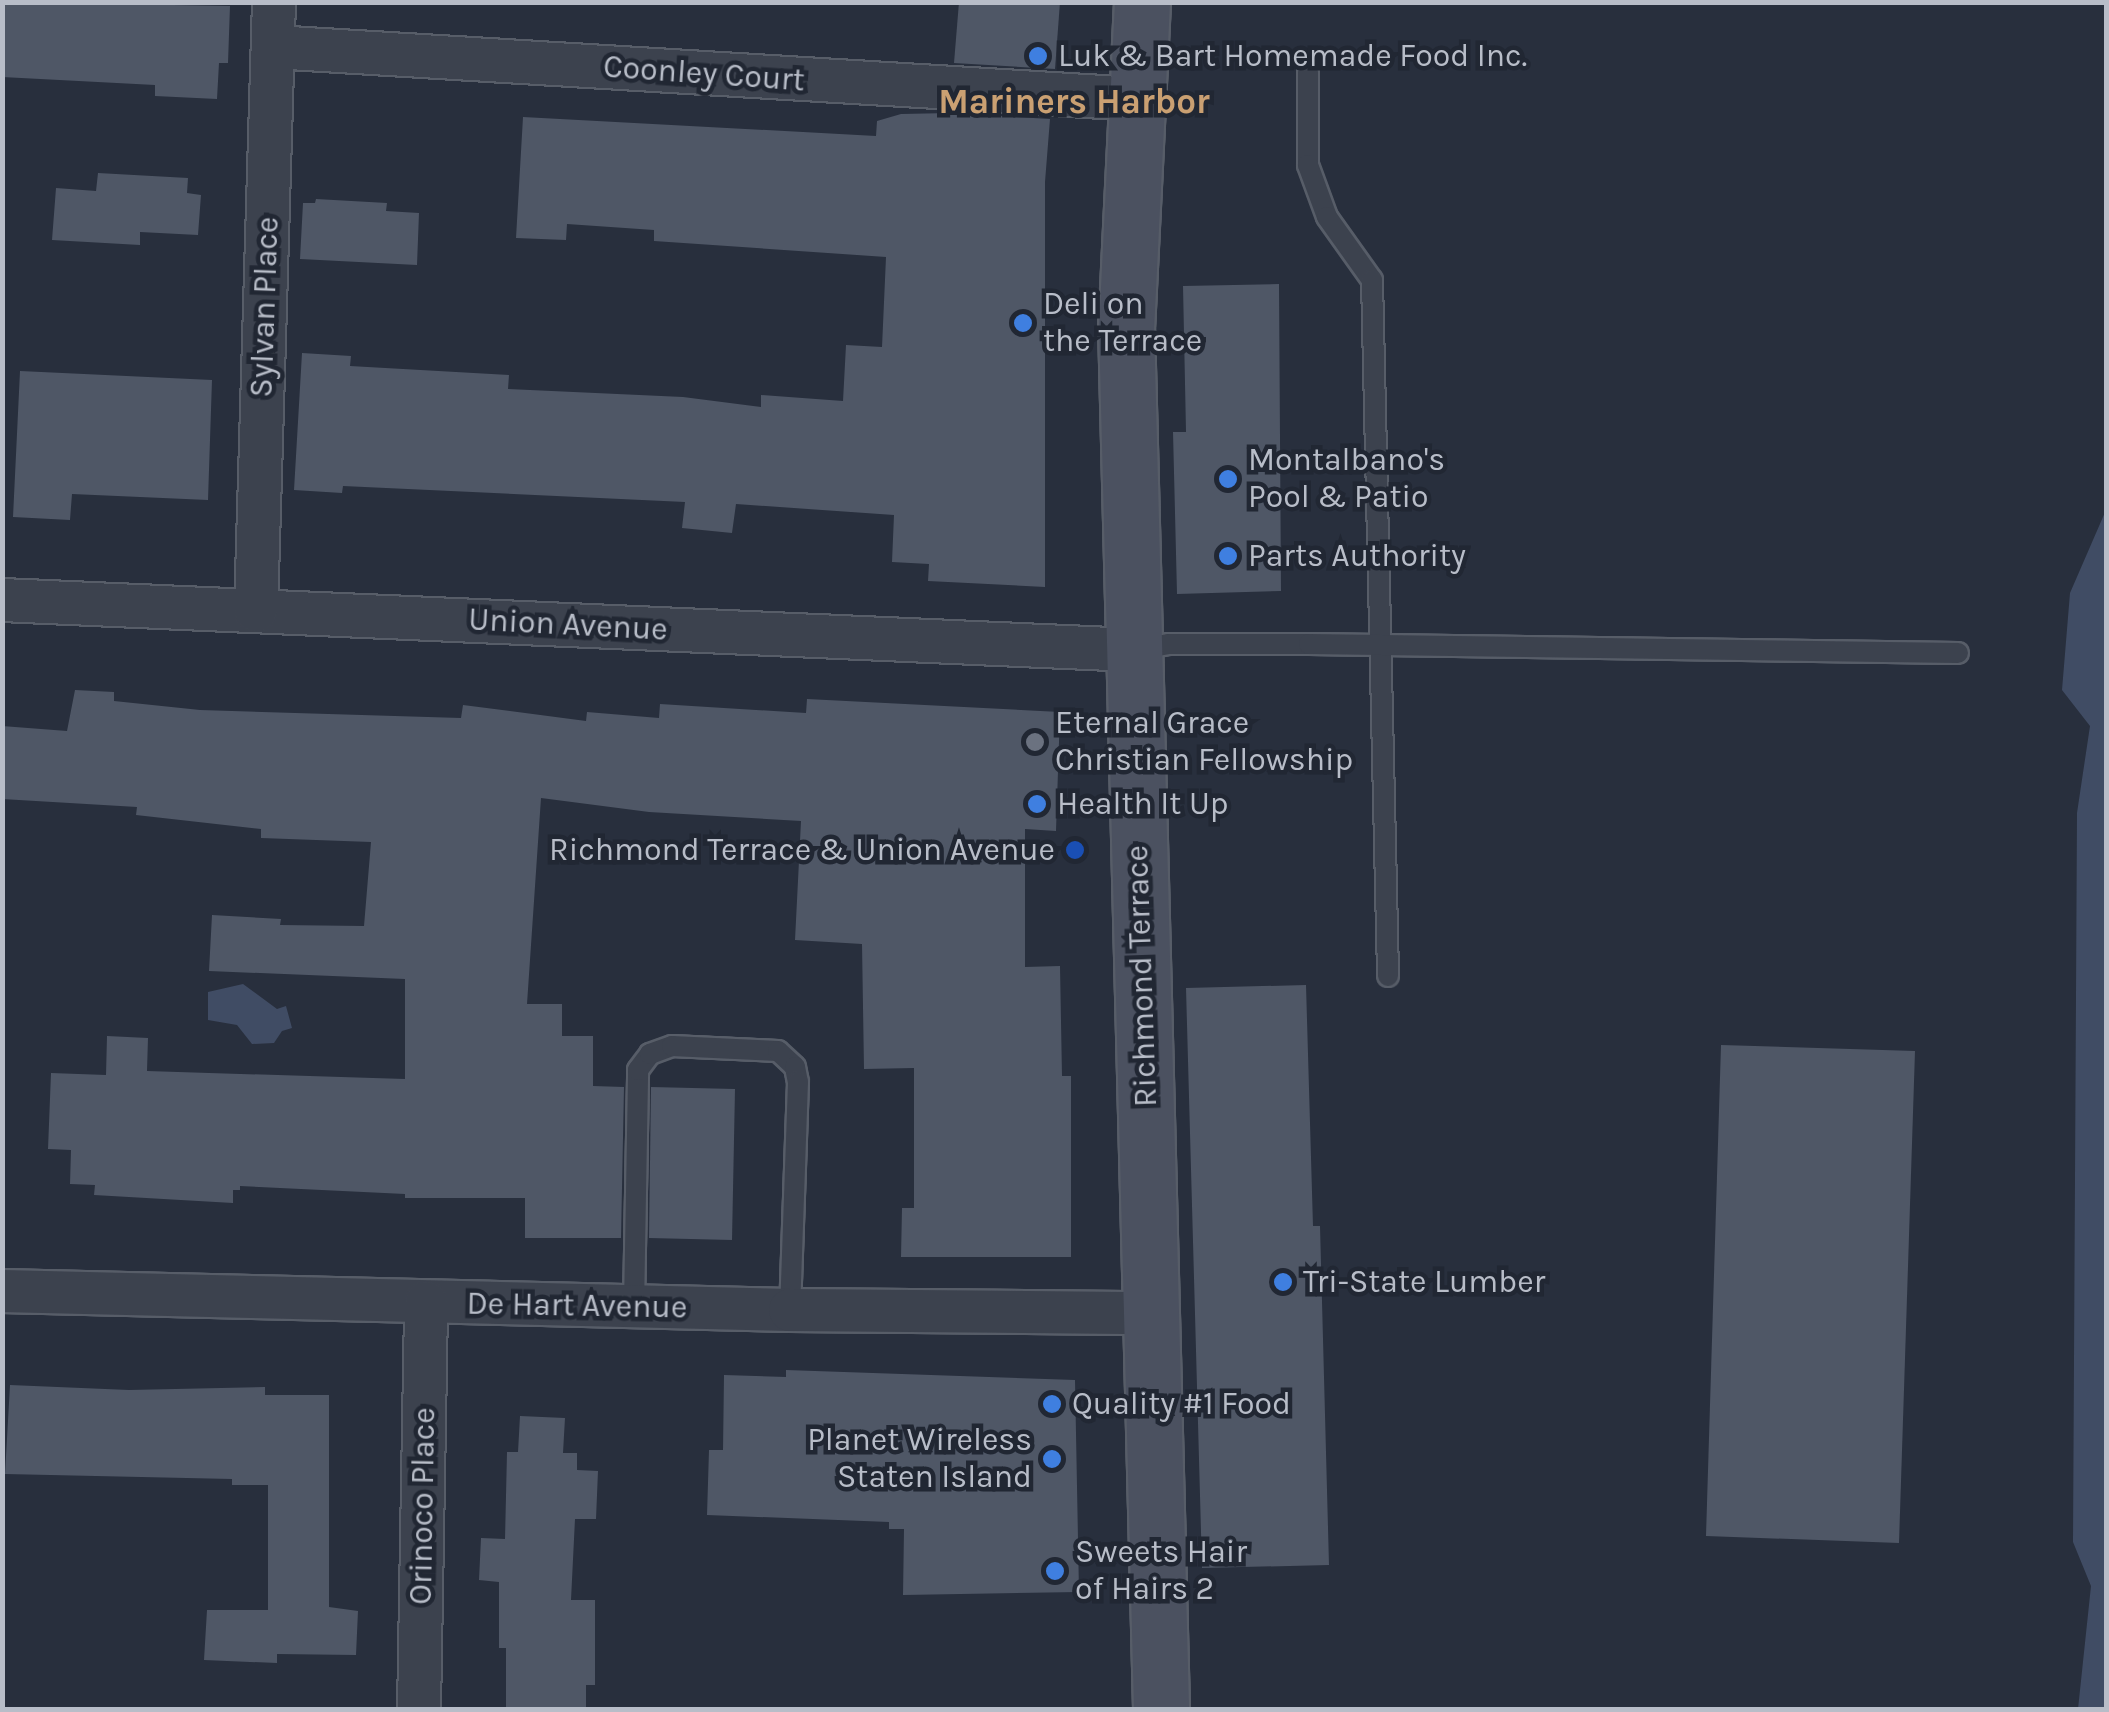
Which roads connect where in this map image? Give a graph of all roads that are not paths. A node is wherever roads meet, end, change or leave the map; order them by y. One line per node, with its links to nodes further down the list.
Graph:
1 (274, 2): 3 (street, Sylvan Place)
2 (1142, 2): 5 (main road, Richmond Terrace)
3 (273, 47): 5 (street, Coonley Court); 7 (street, Sylvan Place)
4 (1308, 72): 8 (lane)
5 (1136, 99): 9 (main road, Richmond Terrace)
6 (2, 600): 7 (street, Union Avenue)
7 (256, 611): 9 (street, Union Avenue)
8 (1381, 645): 9 (lane); 10 (lane); 11 (lane)
9 (1133, 650): 16 (main road, Richmond Terrace)
10 (1958, 654)
11 (1388, 976)
12 (2, 1292): 13 (street, De Hart Avenue)
13 (426, 1302): 14 (street, De Hart Avenue); 17 (street, Orinoco Place)
14 (634, 1307): 15 (street, De Hart Avenue); 15 (lane)
15 (790, 1310): 16 (street, De Hart Avenue)
16 (1152, 1313): 18 (main road, Richmond Terrace)
17 (420, 1710)
18 (1160, 1710)

